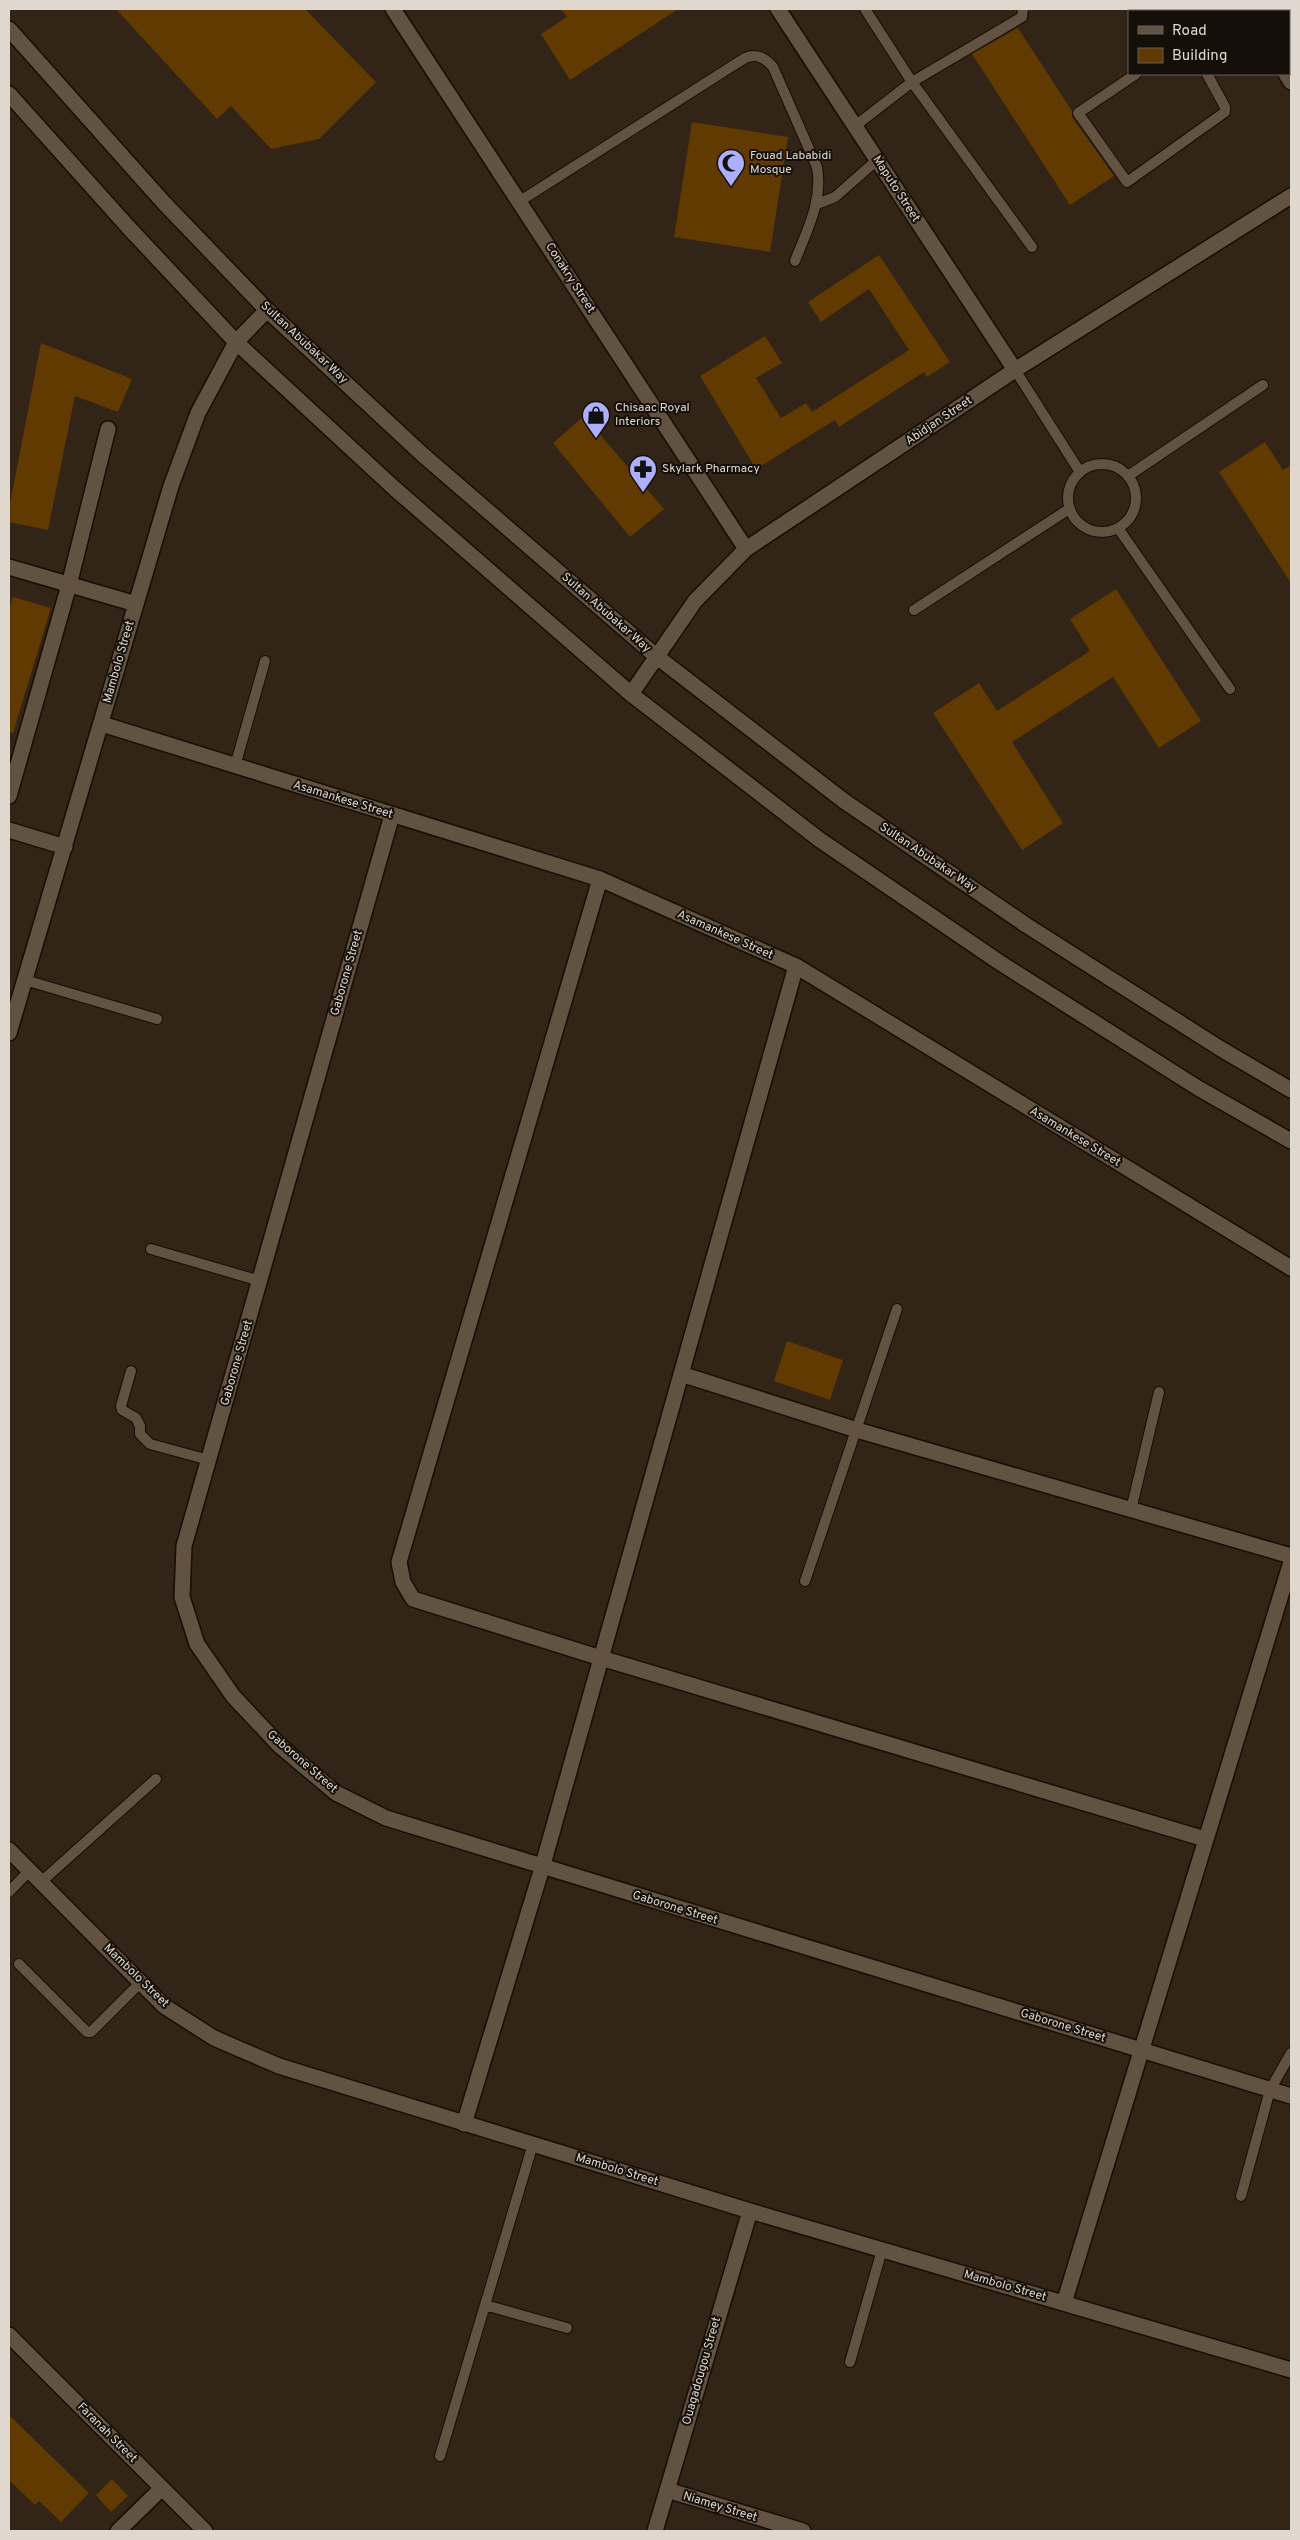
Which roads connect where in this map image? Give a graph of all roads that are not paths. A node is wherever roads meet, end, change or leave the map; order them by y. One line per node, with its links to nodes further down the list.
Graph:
1 (393, 9): 13 (street, Conakry Street)
2 (778, 9): 10 (street, Maputo Street)
3 (865, 9): 8 (lane)
4 (1023, 9): 8 (lane)
5 (9, 29): 17 (street, Sultan Abubakar Way)
6 (1135, 75): 7 (lane)
7 (1208, 75)
8 (912, 82): 10 (lane); 15 (lane)
9 (9, 94): 18 (street)
10 (855, 126): 11 (street, Maputo Street)
11 (877, 160): 14 (lane); 19 (street, Maputo Street)
12 (1291, 196): 19 (street, Abidjan Street)
13 (520, 201): 14 (lane); 26 (street, Conakry Street)
14 (817, 204): 16 (lane)
15 (1032, 247)
16 (795, 261)
17 (267, 310): 18 (street, Mambolo Street); 31 (street, Sultan Abubakar Way)
18 (236, 342): 29 (street, Mambolo Street); 34 (street)
19 (1015, 370): 22 (lane); 26 (street, Abidjan Street)
20 (1263, 385): 23 (lane)
21 (108, 429): 28 (street)
22 (1080, 472): 23 (lane); 24 (lane)
23 (1128, 476): 25 (lane)
24 (1069, 508): 25 (lane); 30 (lane)
25 (1118, 528): 33 (lane)
26 (746, 549): 31 (street, Abidjan Street)
27 (9, 566): 28 (street)
28 (70, 585): 29 (street); 37 (street)
29 (136, 604): 35 (street, Mambolo Street)
30 (914, 610)
31 (656, 656): 34 (street, Abidjan Street); 46 (street, Sultan Abubakar Way)
32 (266, 662): 36 (lane)
33 (1230, 688)
34 (631, 694): 47 (street)
35 (102, 724): 36 (street, Asamankese Street); 40 (street, Mambolo Street)
36 (235, 766): 38 (street, Asamankese Street)
37 (9, 796)
38 (392, 815): 41 (street, Asamankese Street); 50 (street, Gaborone Street)
39 (9, 830): 40 (street)
40 (65, 847): 43 (street, Mambolo Street)
41 (600, 879): 42 (street, Asamankese Street); 61 (street)
42 (796, 966): 49 (street, Asamankese Street); 53 (street)
43 (25, 980): 44 (lane); 45 (street, Mambolo Street)
44 (157, 1019)
45 (9, 1033)
46 (1291, 1090)
47 (1291, 1141)
48 (151, 1249): 50 (lane)
49 (1291, 1268)
50 (260, 1281): 56 (street, Gaborone Street)
51 (897, 1309): 55 (lane)
52 (131, 1371): 56 (lane)
53 (681, 1374): 55 (street); 61 (street)
54 (1159, 1392): 57 (lane)
55 (858, 1430): 57 (street); 60 (lane)
56 (209, 1460): 65 (street, Gaborone Street)
57 (1131, 1510): 58 (street)
58 (1291, 1556)
59 (1291, 1562): 63 (street)
60 (805, 1581)
61 (601, 1658): 63 (street); 65 (street)
62 (156, 1779): 67 (lane)
63 (1205, 1839): 71 (street)
64 (9, 1850): 66 (street, Mambolo Street)
65 (542, 1868): 71 (street, Gaborone Street); 75 (street)
66 (29, 1871): 67 (street, Mambolo Street); 68 (lane)
67 (41, 1882): 70 (street, Mambolo Street)
68 (9, 1892)
69 (19, 1964): 70 (lane)
70 (141, 1982): 75 (street, Mambolo Street)
71 (1141, 2049): 73 (street, Gaborone Street); 80 (street)
72 (1291, 2053): 73 (lane)
73 (1270, 2090): 74 (street, Gaborone Street); 77 (lane)
74 (1291, 2096)
75 (464, 2124): 76 (street, Mambolo Street)
76 (532, 2144): 78 (street, Mambolo Street); 81 (lane)
77 (1241, 2196)
78 (750, 2211): 79 (street, Mambolo Street); 88 (street, Ouagadougou Street)
79 (882, 2250): 80 (street, Mambolo Street); 84 (lane)
80 (1064, 2303): 85 (street, Mambolo Street)
81 (485, 2305): 82 (lane); 86 (lane)
82 (567, 2328)
83 (9, 2335): 87 (street, Faranah Street)
84 (850, 2362)
85 (1291, 2370)
86 (440, 2456)
87 (162, 2488): 89 (street); 90 (street, Faranah Street)
88 (667, 2490): 91 (street, Ouagadougou Street); 92 (street, Niamey Street)
89 (118, 2531)
90 (205, 2531)
91 (655, 2531)
92 (803, 2531)

